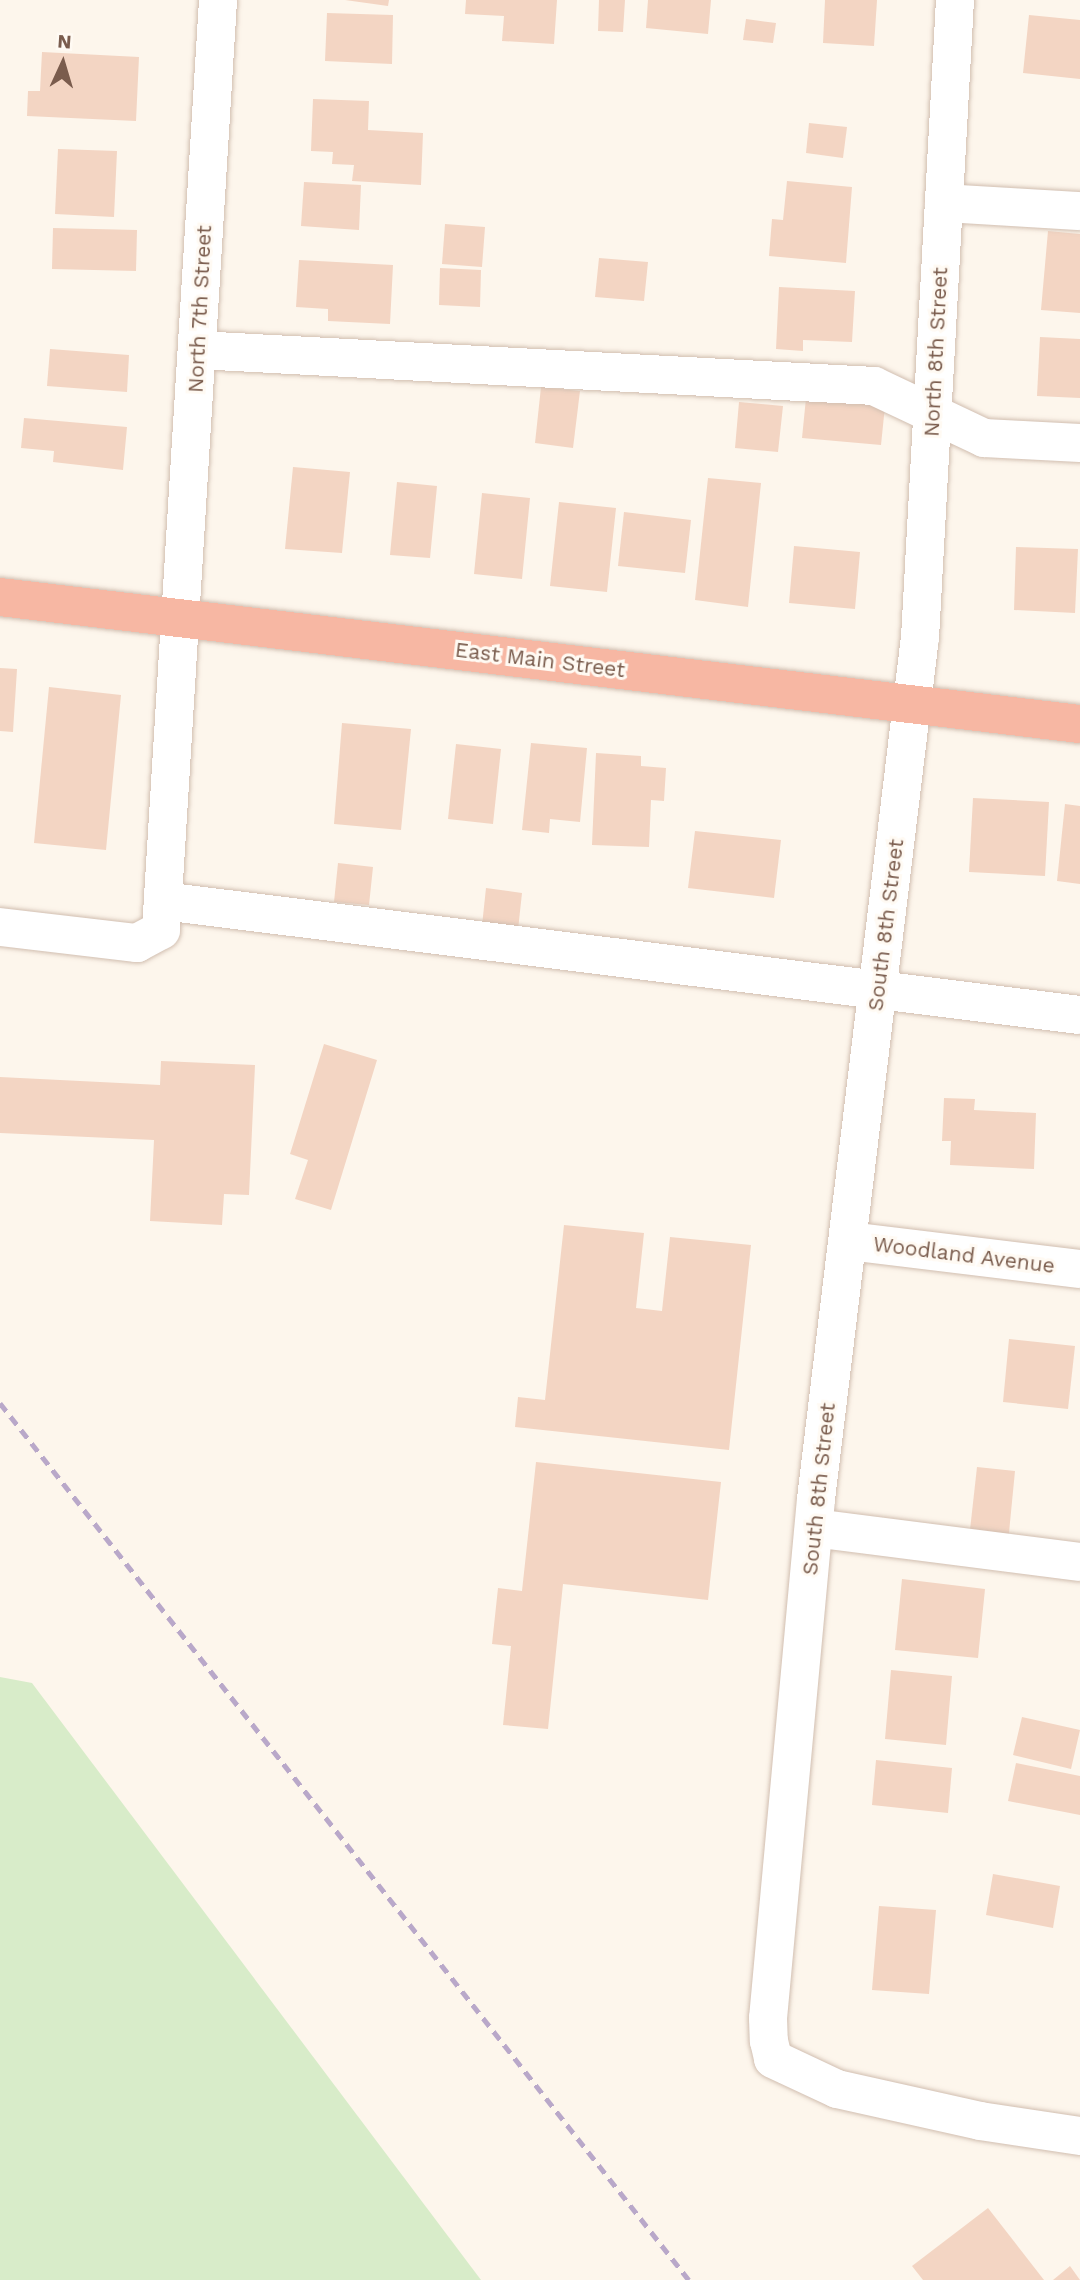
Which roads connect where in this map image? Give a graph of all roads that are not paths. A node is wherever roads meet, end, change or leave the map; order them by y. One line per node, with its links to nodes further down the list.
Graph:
1 (218, 0): 5 (street, North 7th Street)
2 (955, 0): 3 (street, North 8th Street)
3 (944, 203): 4 (street); 6 (street, North 8th Street)
4 (1080, 211)
5 (197, 350): 6 (street); 9 (street, North 7th Street)
6 (932, 414): 7 (street); 10 (street, North 8th Street)
7 (1080, 443)
8 (0, 597): 9 (highway, East Main Street)
9 (181, 618): 10 (highway, East Main Street); 12 (street, North 7th Street)
10 (912, 704): 11 (highway, East Main Street); 14 (street, South 8th Street)
11 (1080, 724)
12 (163, 901): 13 (street, North 7th Street); 14 (street)
13 (0, 927)
14 (878, 992): 15 (street); 16 (street, South 8th Street)
15 (1080, 1015)
16 (848, 1241): 17 (street, Woodland Avenue); 18 (street, South 8th Street)
17 (1080, 1269)
18 (814, 1528): 19 (street); 20 (street, South 8th Street)
19 (1080, 1562)
20 (1080, 2136)

